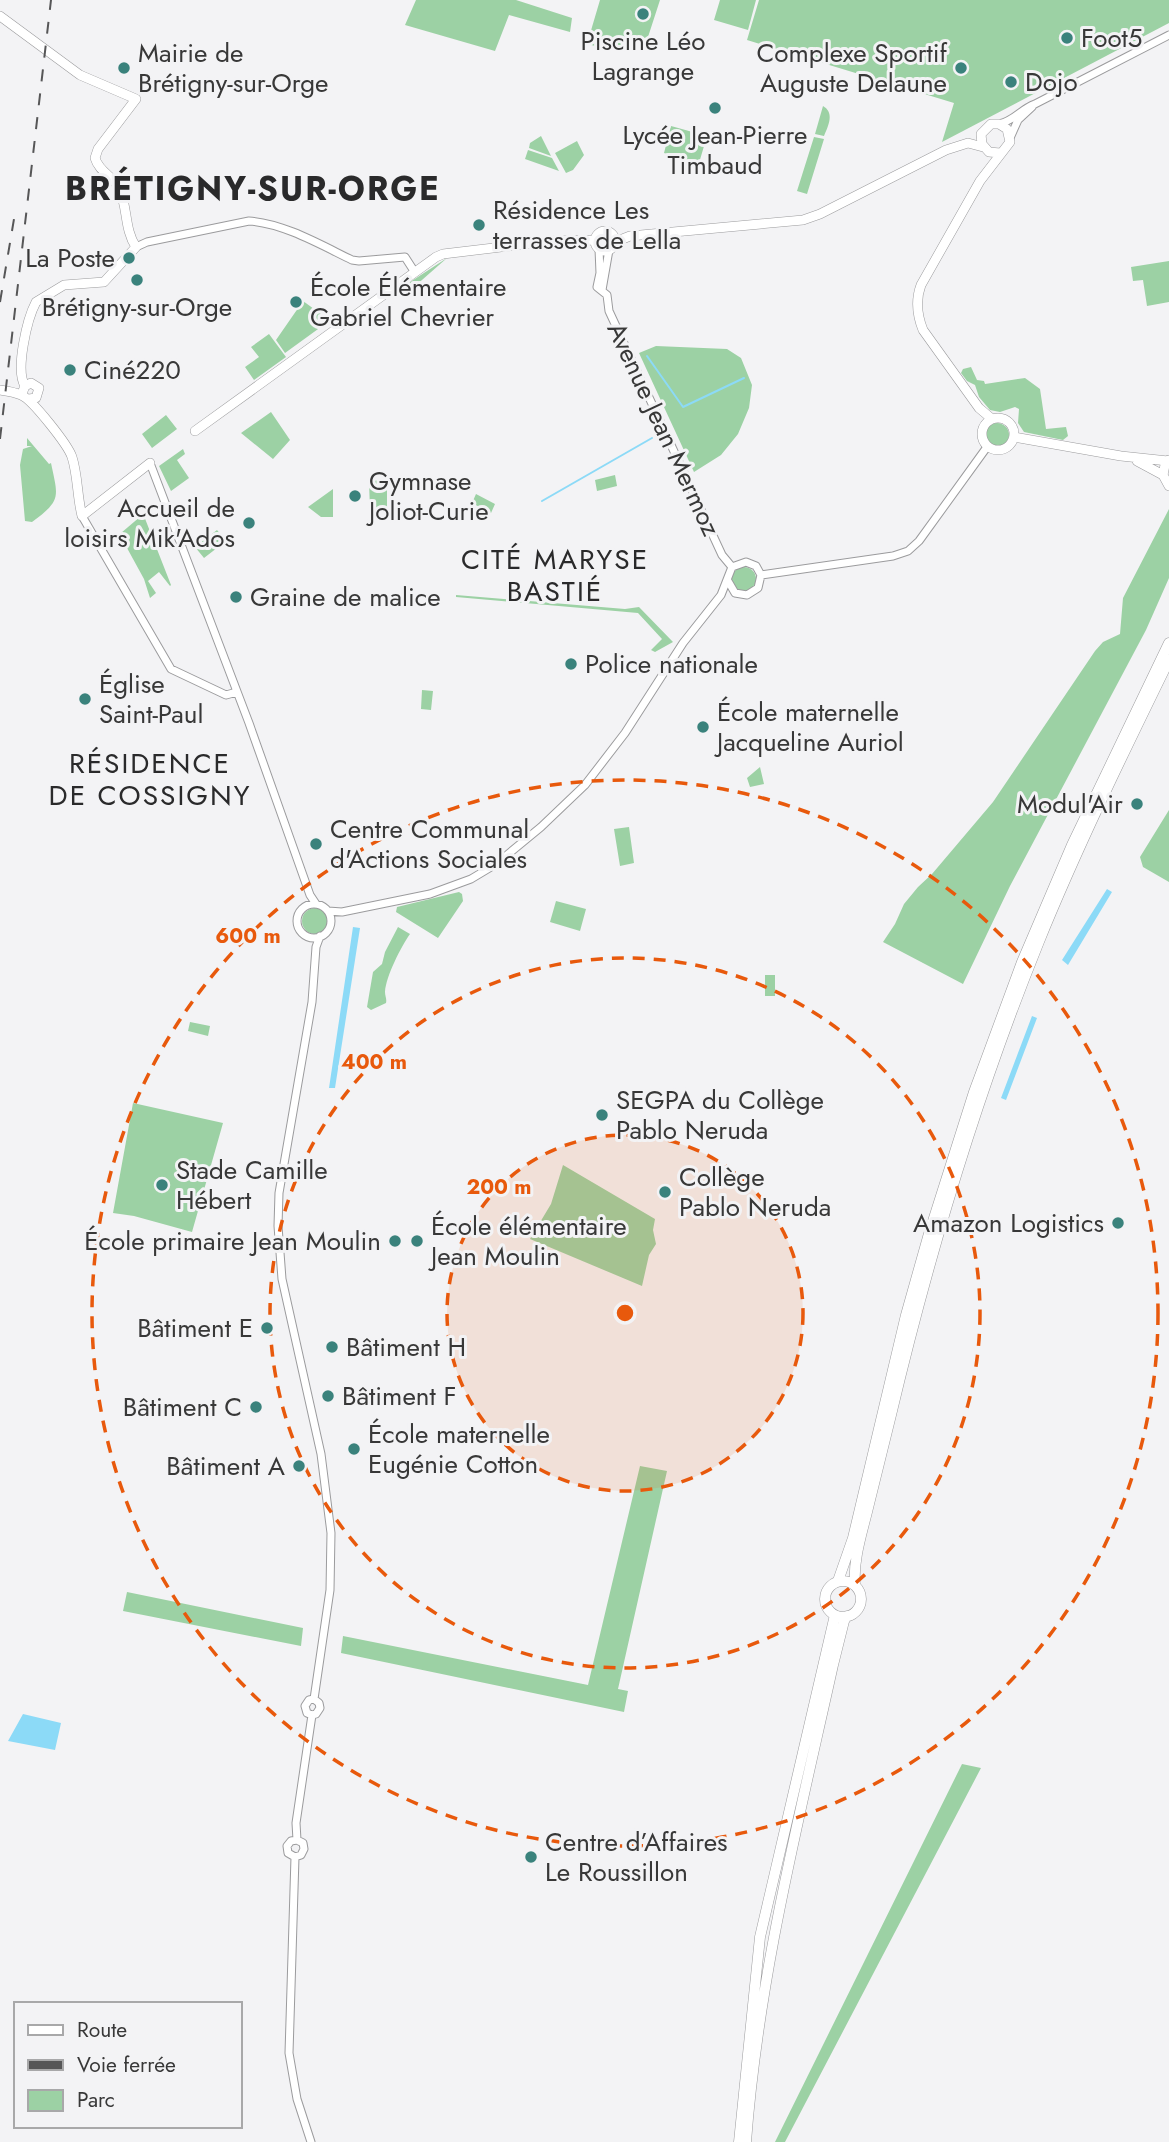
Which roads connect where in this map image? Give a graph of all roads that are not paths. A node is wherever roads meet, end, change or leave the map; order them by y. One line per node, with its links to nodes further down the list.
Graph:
1 (0, 16): 13 (main road)
2 (1169, 35): 3 (street)
3 (1035, 104): 4 (street); 6 (street)
4 (999, 124): 5 (main road); 6 (main road)
5 (981, 134): 7 (main road); 8 (main road)
6 (1010, 138): 9 (main road)
7 (985, 148): 8 (main road); 9 (main road); 10 (main road)
8 (946, 150): 11 (main road)
9 (1000, 153): 10 (main road)
10 (980, 181): 18 (main road)
11 (612, 243): 12 (main road); 12 (main road); 15 (street, Avenue Jean Mermoz)
12 (597, 244): 14 (main road); 15 (street, Avenue Jean Mermoz)
13 (136, 247): 14 (street); 17 (main road)
14 (414, 271): 19 (main road)
15 (601, 290): 28 (street, Avenue Jean Mermoz)
16 (0, 388): 17 (main road)
17 (26, 390): 27 (main road)
18 (988, 421): 20 (main road); 21 (main road)
19 (195, 431)
20 (1014, 437): 21 (main road); 22 (main road)
21 (987, 447): 29 (street)
22 (1121, 456): 23 (main road); 25 (main road)
23 (1169, 460): 25 (main road)
24 (150, 463): 27 (main road); 36 (street)
25 (1163, 475): 26 (main road)
26 (1169, 485)
27 (82, 516): 36 (street)
28 (732, 567): 29 (street); 30 (street)
29 (761, 575): 31 (street)
30 (728, 581): 31 (street); 32 (street)
31 (733, 591): 32 (street)
32 (721, 595): 40 (street)
33 (1169, 634): 37 (main road)
34 (1169, 643): 37 (main road)
35 (1169, 660): 44 (main road)
36 (237, 692): 38 (street)
37 (1098, 789): 43 (main road)
38 (312, 904): 39 (street); 42 (street)
39 (328, 911): 40 (street); 41 (street)
40 (342, 912): 41 (street)
41 (331, 921): 42 (street)
42 (316, 937): 47 (street)
43 (838, 1581): 44 (main road); 45 (main road)
44 (855, 1585): 46 (main road)
45 (835, 1615): 46 (main road); 50 (main road)
46 (847, 1616): 51 (main road)
47 (297, 1840): 48 (street); 48 (street)
48 (295, 1857): 49 (street)
49 (311, 2142)
50 (739, 2142)
51 (746, 2142)

